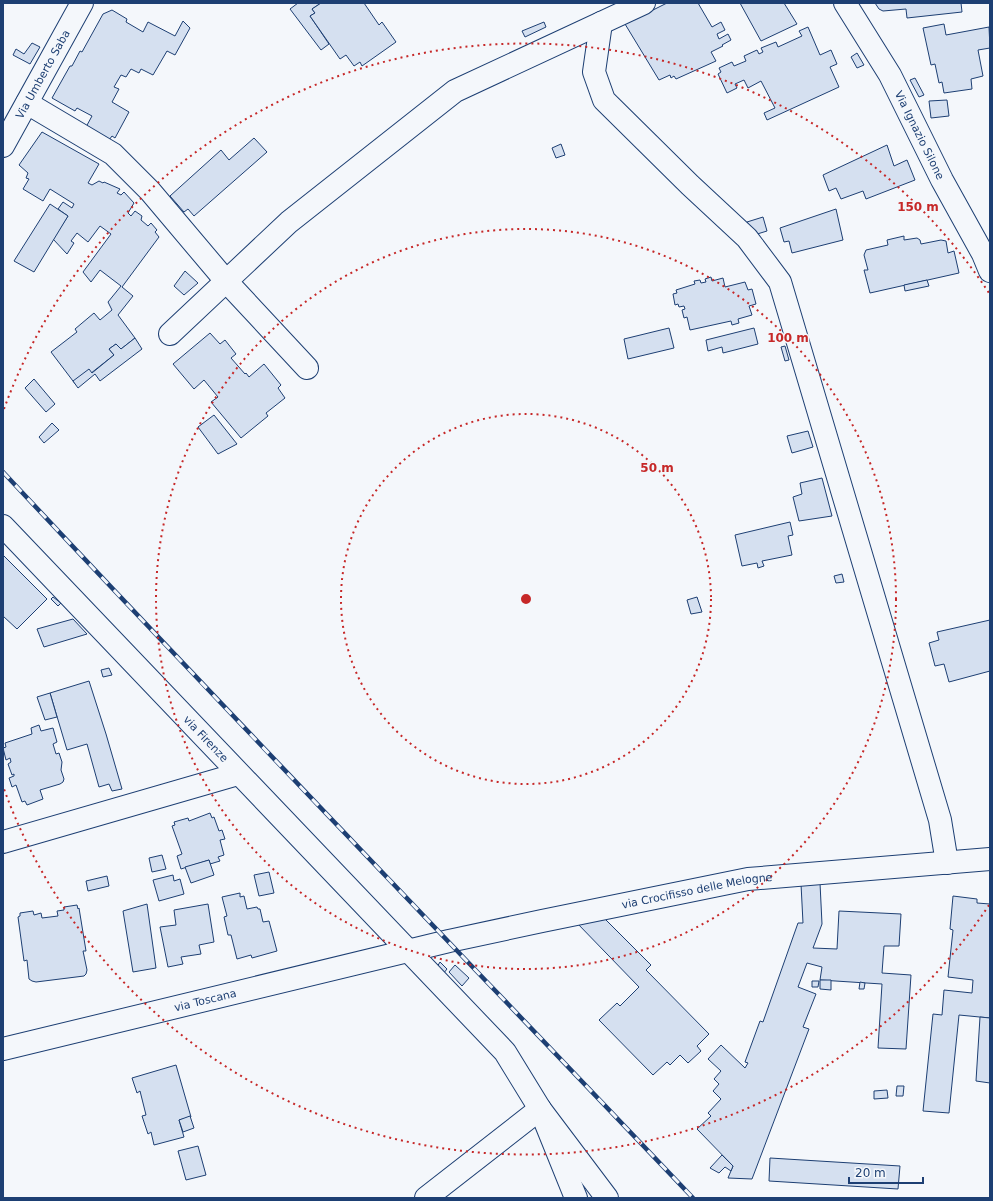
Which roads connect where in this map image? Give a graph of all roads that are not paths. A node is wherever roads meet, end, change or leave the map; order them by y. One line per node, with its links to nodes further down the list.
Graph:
1 (82, 3): 5 (street, Via Umberto Saba)
2 (644, 3): 4 (street)
3 (846, 3): 7 (street, Via Ignazio Silone)
4 (601, 23): 8 (street); 15 (street)
5 (27, 103): 6 (street, Via Umberto Saba); 8 (street)
6 (3, 146)
7 (990, 271)
8 (226, 281): 9 (street); 10 (street)
9 (170, 334)
10 (307, 368)
11 (3, 526): 12 (street, via Firenze)
12 (238, 774): 13 (street); 16 (street, via Firenze)
13 (3, 842)
14 (990, 859): 15 (street, via Crocifisso delle Melogne)
15 (947, 863): 16 (street, via Crocifisso delle Melogne)
16 (408, 951): 17 (street, via Toscana); 18 (street, via Firenze)
17 (3, 1049)
18 (540, 1109): 19 (street); 20 (street); 21 (street)
19 (426, 1198)
20 (576, 1198)
21 (607, 1198)

